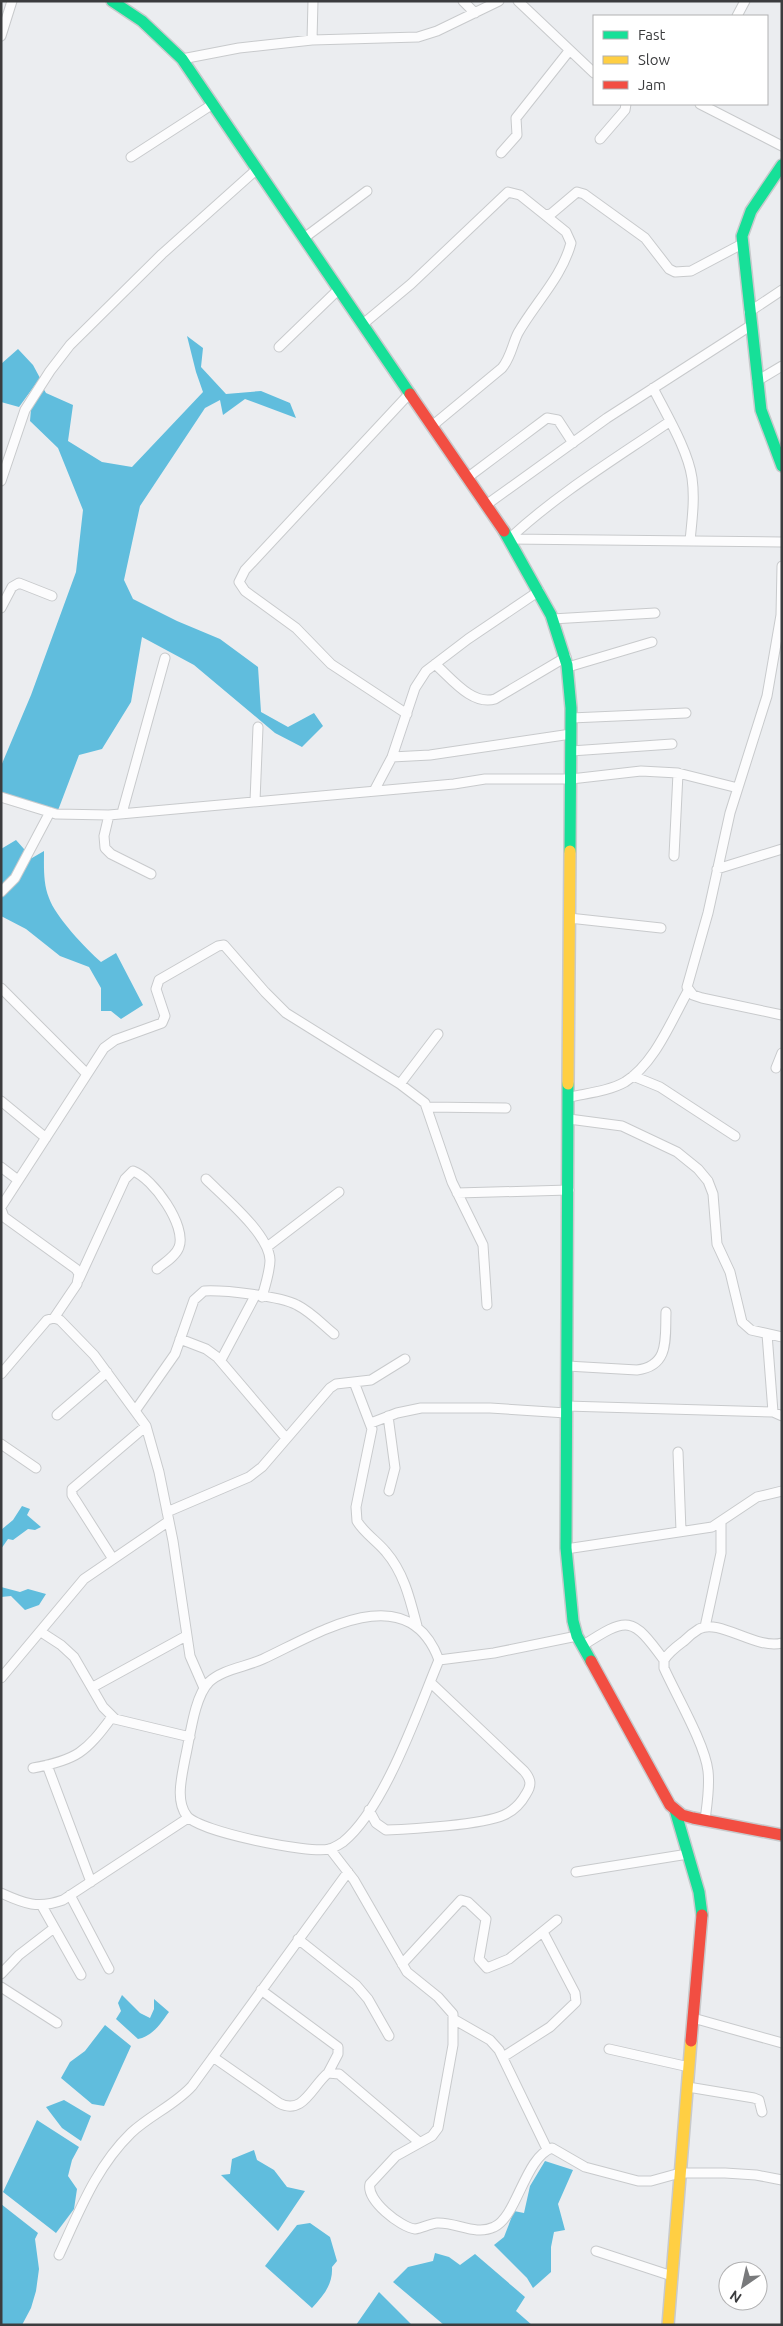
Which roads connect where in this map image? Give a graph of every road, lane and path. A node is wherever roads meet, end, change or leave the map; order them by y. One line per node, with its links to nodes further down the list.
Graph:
1 (12, 1): 10 (street)
2 (112, 1): 13 (street)
3 (313, 1): 11 (street)
4 (463, 1): 8 (street)
5 (499, 1): 8 (street)
6 (518, 1): 12 (street)
7 (745, 1): 9 (street)
8 (475, 12): 11 (street)
9 (738, 15)
10 (1, 36)
11 (312, 40): 13 (street)
12 (569, 51): 14 (street); 20 (street)
13 (182, 59): 15 (street)
14 (593, 72)
15 (213, 104): 21 (street); 23 (street)
16 (626, 105): 18 (street)
17 (702, 105): 19 (street)
18 (600, 139)
19 (782, 146)
20 (501, 153)
21 (131, 157)
22 (782, 165): 27 (street)
23 (257, 169): 26 (street); 43 (street)
24 (367, 191): 26 (street)
25 (545, 215): 27 (street); 31 (street); 39 (street)
26 (304, 238): 28 (street)
27 (742, 244): 30 (street)
28 (339, 289): 31 (street); 33 (street)
29 (782, 290): 30 (street)
30 (749, 312): 32 (street)
31 (363, 324): 37 (street)
32 (750, 326): 35 (street); 36 (street)
33 (279, 348)
34 (782, 366): 35 (street)
35 (756, 381): 41 (street)
36 (653, 388): 38 (street); 40 (street)
37 (410, 393): 39 (street); 59 (street)
38 (669, 422): 45 (street); 46 (street)
39 (432, 426): 42 (street)
40 (572, 443): 42 (street); 44 (street)
41 (782, 466)
42 (468, 478): 44 (street)
43 (1, 481)
44 (486, 505): 45 (street)
45 (509, 539): 46 (street); 49 (street)
46 (690, 540): 47 (street)
47 (782, 542)
48 (782, 566): 68 (street)
49 (539, 591): 53 (street); 57 (street)
50 (52, 596): 51 (street)
51 (1, 608)
52 (655, 613): 53 (street)
53 (552, 619): 56 (street)
54 (652, 642): 56 (street)
55 (165, 658): 73 (street)
56 (567, 662): 57 (street); 60 (street)
57 (435, 664): 59 (street)
58 (686, 713): 60 (street)
59 (407, 714): 65 (street)
60 (571, 718): 62 (street)
61 (258, 727): 71 (street)
62 (572, 734): 64 (street); 65 (street)
63 (672, 744): 64 (street)
64 (571, 751): 67 (street)
65 (392, 757): 69 (street)
66 (678, 773): 67 (street); 68 (street); 76 (street)
67 (571, 779): 69 (street); 80 (street)
68 (738, 788): 77 (street)
69 (374, 791): 71 (street)
70 (1, 797): 72 (street)
71 (254, 801): 73 (street)
72 (50, 812): 74 (street); 79 (street)
73 (122, 814): 74 (street)
74 (109, 815): 78 (street)
75 (780, 851): 77 (street)
76 (674, 856)
77 (717, 869): 83 (street)
78 (151, 874)
79 (1, 892)
80 (570, 918): 81 (street); 91 (street)
81 (661, 928)
82 (1, 988): 88 (street)
83 (688, 992): 84 (street); 89 (street)
84 (782, 1015)
85 (438, 1034): 90 (street)
86 (782, 1053): 87 (street)
87 (776, 1068)
88 (86, 1073): 90 (street); 97 (street)
89 (633, 1076): 91 (street); 96 (street)
90 (400, 1084): 93 (street)
91 (570, 1097): 95 (street)
92 (1, 1101): 97 (street)
93 (427, 1107): 94 (street); 103 (street)
94 (506, 1108)
95 (569, 1119): 101 (street); 113 (street)
96 (735, 1136)
97 (46, 1138): 99 (street)
98 (1, 1167): 99 (street)
99 (18, 1180): 104 (street)
100 (206, 1180): 105 (street)
101 (569, 1190): 103 (street); 118 (street)
102 (339, 1192): 105 (street)
103 (457, 1193): 109 (street)
104 (1, 1211): 107 (street)
105 (267, 1247): 108 (street)
106 (157, 1270): 107 (street)
107 (79, 1279): 111 (street)
108 (258, 1297): 112 (street); 115 (street); 117 (street)
109 (486, 1304)
110 (666, 1312): 118 (street)
111 (54, 1318): 119 (street); 120 (street)
112 (334, 1334)
113 (767, 1334): 114 (street); 124 (street)
114 (782, 1337)
115 (180, 1339): 117 (street); 122 (street)
116 (406, 1359): 121 (street)
117 (220, 1360): 129 (street)
118 (566, 1366): 123 (street)
119 (107, 1372): 122 (street); 125 (street)
120 (1, 1374)
121 (354, 1382): 127 (street); 129 (street)
122 (135, 1410): 128 (street)
123 (566, 1410): 124 (street); 126 (street); 138 (street)
124 (777, 1414)
125 (57, 1415)
126 (388, 1416): 127 (street); 133 (street)
127 (371, 1423): 140 (street)
128 (146, 1426): 135 (street); 139 (street)
129 (286, 1438): 135 (street)
130 (1, 1444): 132 (street)
131 (678, 1452): 137 (street)
132 (36, 1468)
133 (389, 1491)
134 (782, 1491): 136 (street)
135 (168, 1516): 139 (street); 143 (street)
136 (721, 1524): 137 (street); 141 (street)
137 (681, 1531): 138 (street)
138 (566, 1549): 144 (street)
139 (113, 1559): 142 (street)
140 (416, 1626): 146 (street); 151 (street)
141 (705, 1627): 145 (street); 147 (street)
142 (41, 1632): 148 (street); 150 (street)
143 (186, 1636): 150 (street); 151 (street)
144 (580, 1641): 146 (street); 147 (street); 157 (street)
145 (782, 1643)
146 (439, 1660): 149 (street)
147 (664, 1660): 159 (street)
148 (1, 1678)
149 (430, 1682): 156 (street); 156 (street)
150 (93, 1687): 152 (street)
151 (204, 1688): 153 (street)
152 (112, 1717): 153 (street); 154 (street)
153 (190, 1737): 158 (street)
154 (47, 1765): 155 (street); 165 (street)
155 (34, 1768)
156 (369, 1810): 161 (street)
157 (675, 1810): 159 (street); 162 (street)
158 (188, 1818): 161 (street); 165 (street)
159 (705, 1820): 160 (street)
160 (782, 1835)
161 (330, 1849): 163 (street)
162 (688, 1854): 164 (street); 179 (street)
163 (348, 1872): 172 (street); 173 (street)
164 (576, 1872)
165 (91, 1882): 167 (street)
166 (1, 1893): 168 (street)
167 (70, 1895): 168 (street); 174 (street)
168 (42, 1906): 170 (street)
169 (557, 1920): 171 (street)
170 (54, 1928): 175 (street); 176 (street)
171 (543, 1932): 173 (street); 186 (street)
172 (298, 1939): 178 (street); 182 (street)
173 (402, 1964): 180 (street)
174 (110, 1969)
175 (1, 1974)
176 (81, 1976)
177 (1, 1987): 181 (street)
178 (261, 1990): 185 (street); 188 (street)
179 (693, 2018): 183 (street); 187 (street)
180 (455, 2020): 186 (street); 191 (street)
181 (57, 2023)
182 (389, 2036)
183 (782, 2043)
184 (609, 2050): 187 (street)
185 (213, 2057): 188 (street); 196 (street)
186 (503, 2057): 192 (street)
187 (689, 2067): 189 (street)
188 (328, 2073): 191 (street)
189 (688, 2087): 190 (street); 193 (street)
190 (762, 2112)
191 (419, 2142): 192 (street)
192 (547, 2149): 193 (street)
193 (680, 2173): 194 (street); 197 (street)
194 (782, 2180)
195 (596, 2250): 197 (street)
196 (59, 2255)
197 (672, 2276): 198 (street)
198 (668, 2325)

